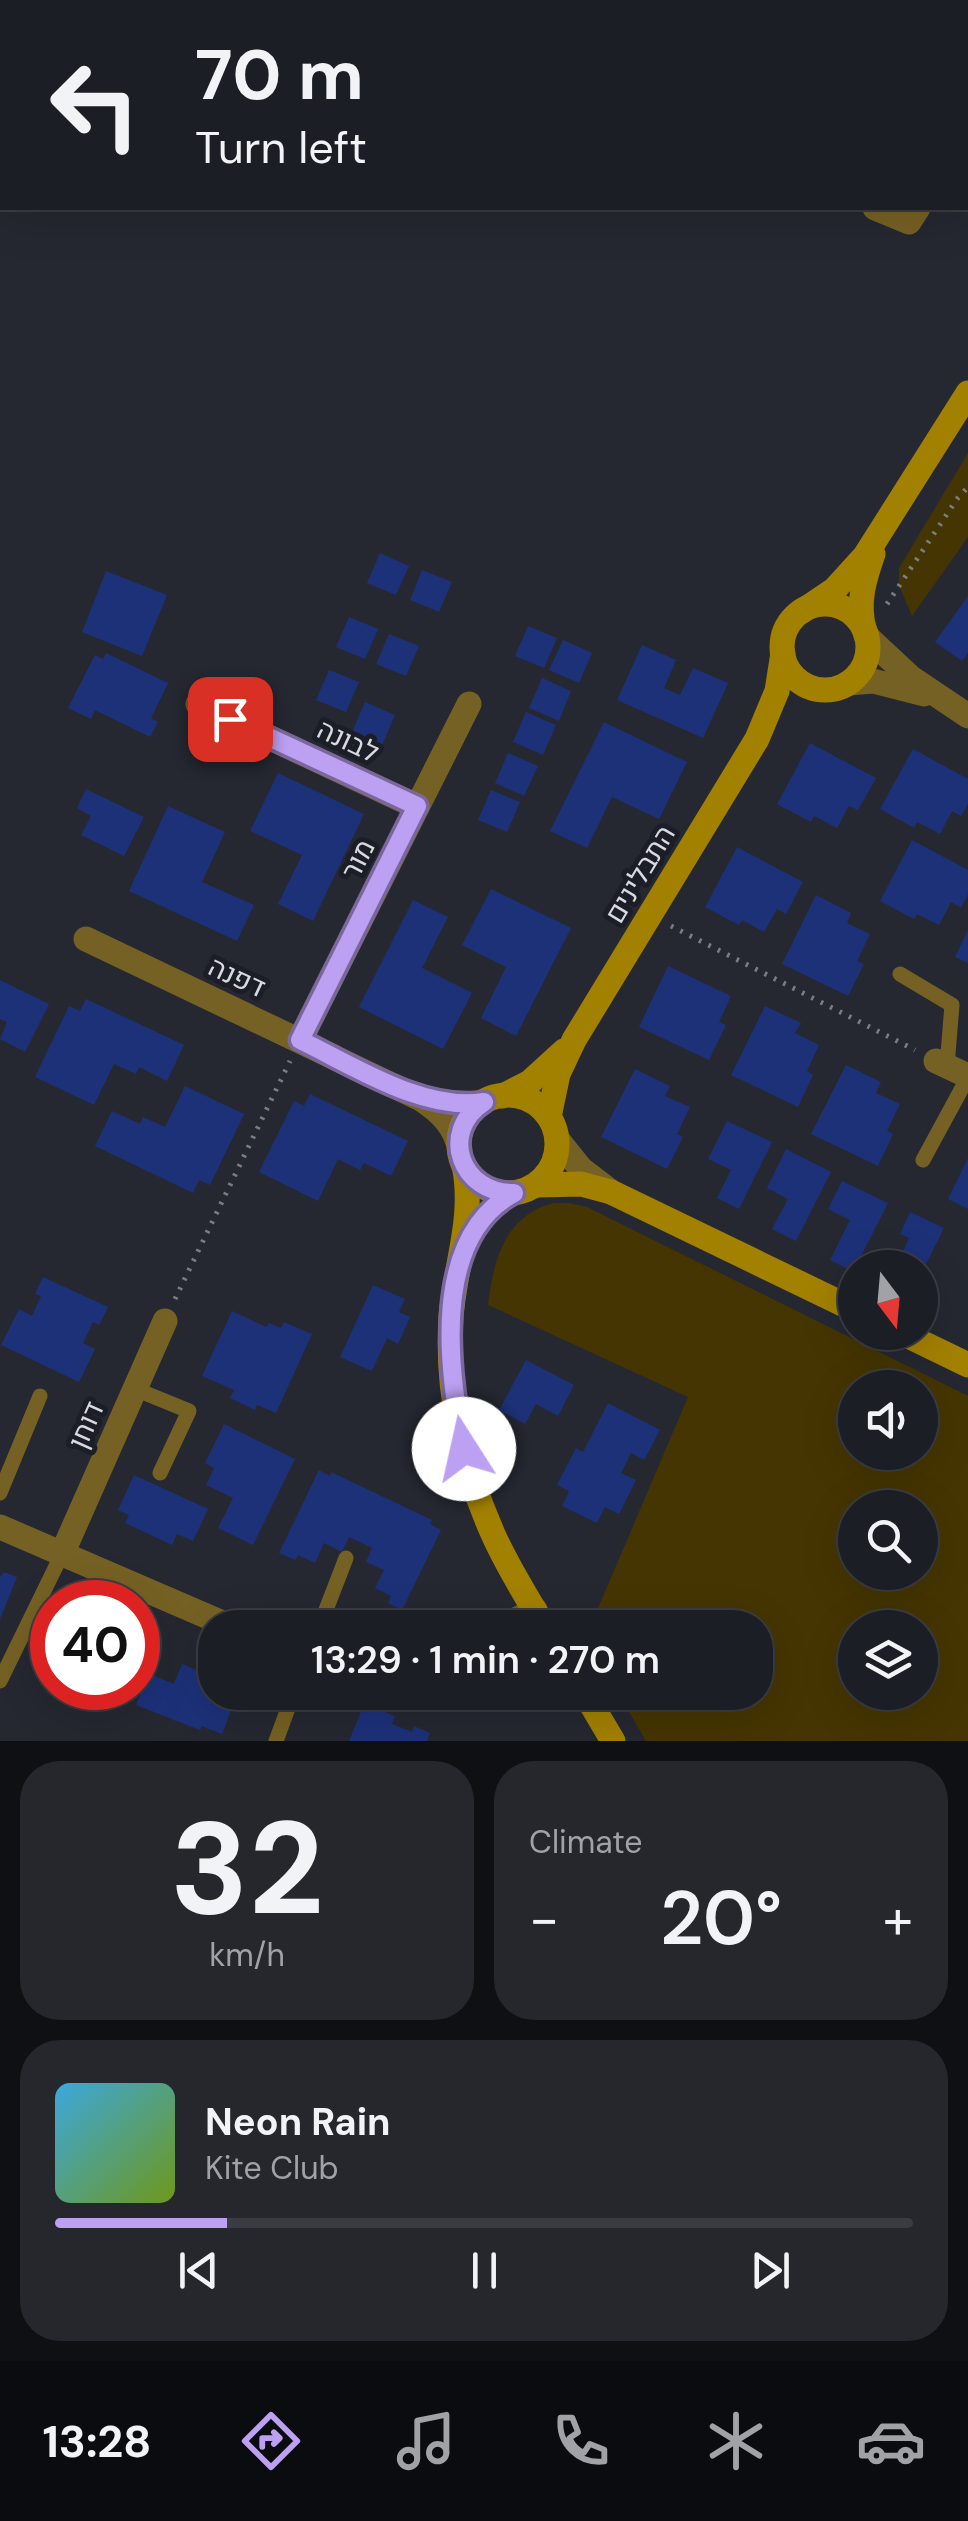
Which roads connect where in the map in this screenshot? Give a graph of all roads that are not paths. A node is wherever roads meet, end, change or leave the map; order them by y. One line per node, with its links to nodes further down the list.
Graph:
1 (880, 210): 2 (street)
2 (917, 210)
3 (968, 393): 4 (street)
4 (884, 526): 5 (street); 6 (street)
5 (801, 612): 6 (street); 7 (street)
6 (865, 632): 8 (street); 9 (street)
7 (782, 652): 8 (street); 13 (street, התבלינים)
8 (840, 686): 9 (street); 13 (street, התבלינים)
9 (943, 699): 12 (street)
10 (198, 704): 14 (street, לבונה)
11 (469, 704): 14 (street, מור)
12 (968, 716)
13 (756, 739): 18 (street, התבלינים)
14 (417, 806): 17 (street, מור)
15 (86, 938): 17 (street, דפנה)
16 (900, 974): 19 (lane)
17 (300, 1040): 20 (street, דפנה)
18 (574, 1040): 21 (street, התבלינים); 22 (street, התבלינים)
19 (955, 1070): 24 (lane)
20 (416, 1096): 21 (street, דפנה); 23 (street, דפנה)
21 (493, 1099): 22 (street); 23 (street)
22 (553, 1128): 25 (street); 26 (street)
23 (462, 1158): 25 (street); 27 (street)
24 (924, 1160)
25 (525, 1189): 26 (street); 27 (street)
26 (611, 1192): 28 (street)
27 (463, 1252): 40 (street)
28 (838, 1302)
29 (165, 1320): 32 (street, דוחן)
30 (936, 1350): 31 (street)
31 (968, 1366)
32 (134, 1389): 34 (lane); 37 (street, דוחן)
33 (40, 1396): 35 (lane)
34 (160, 1473)
35 (0, 1493)
36 (0, 1527): 37 (street)
37 (62, 1554): 41 (street); 42 (lane)
38 (346, 1558): 39 (lane)
39 (326, 1610)
40 (535, 1610)
41 (198, 1613)
42 (0, 1681)
43 (287, 1710): 45 (lane)
44 (595, 1710): 46 (street)
45 (276, 1741)
46 (613, 1741)

